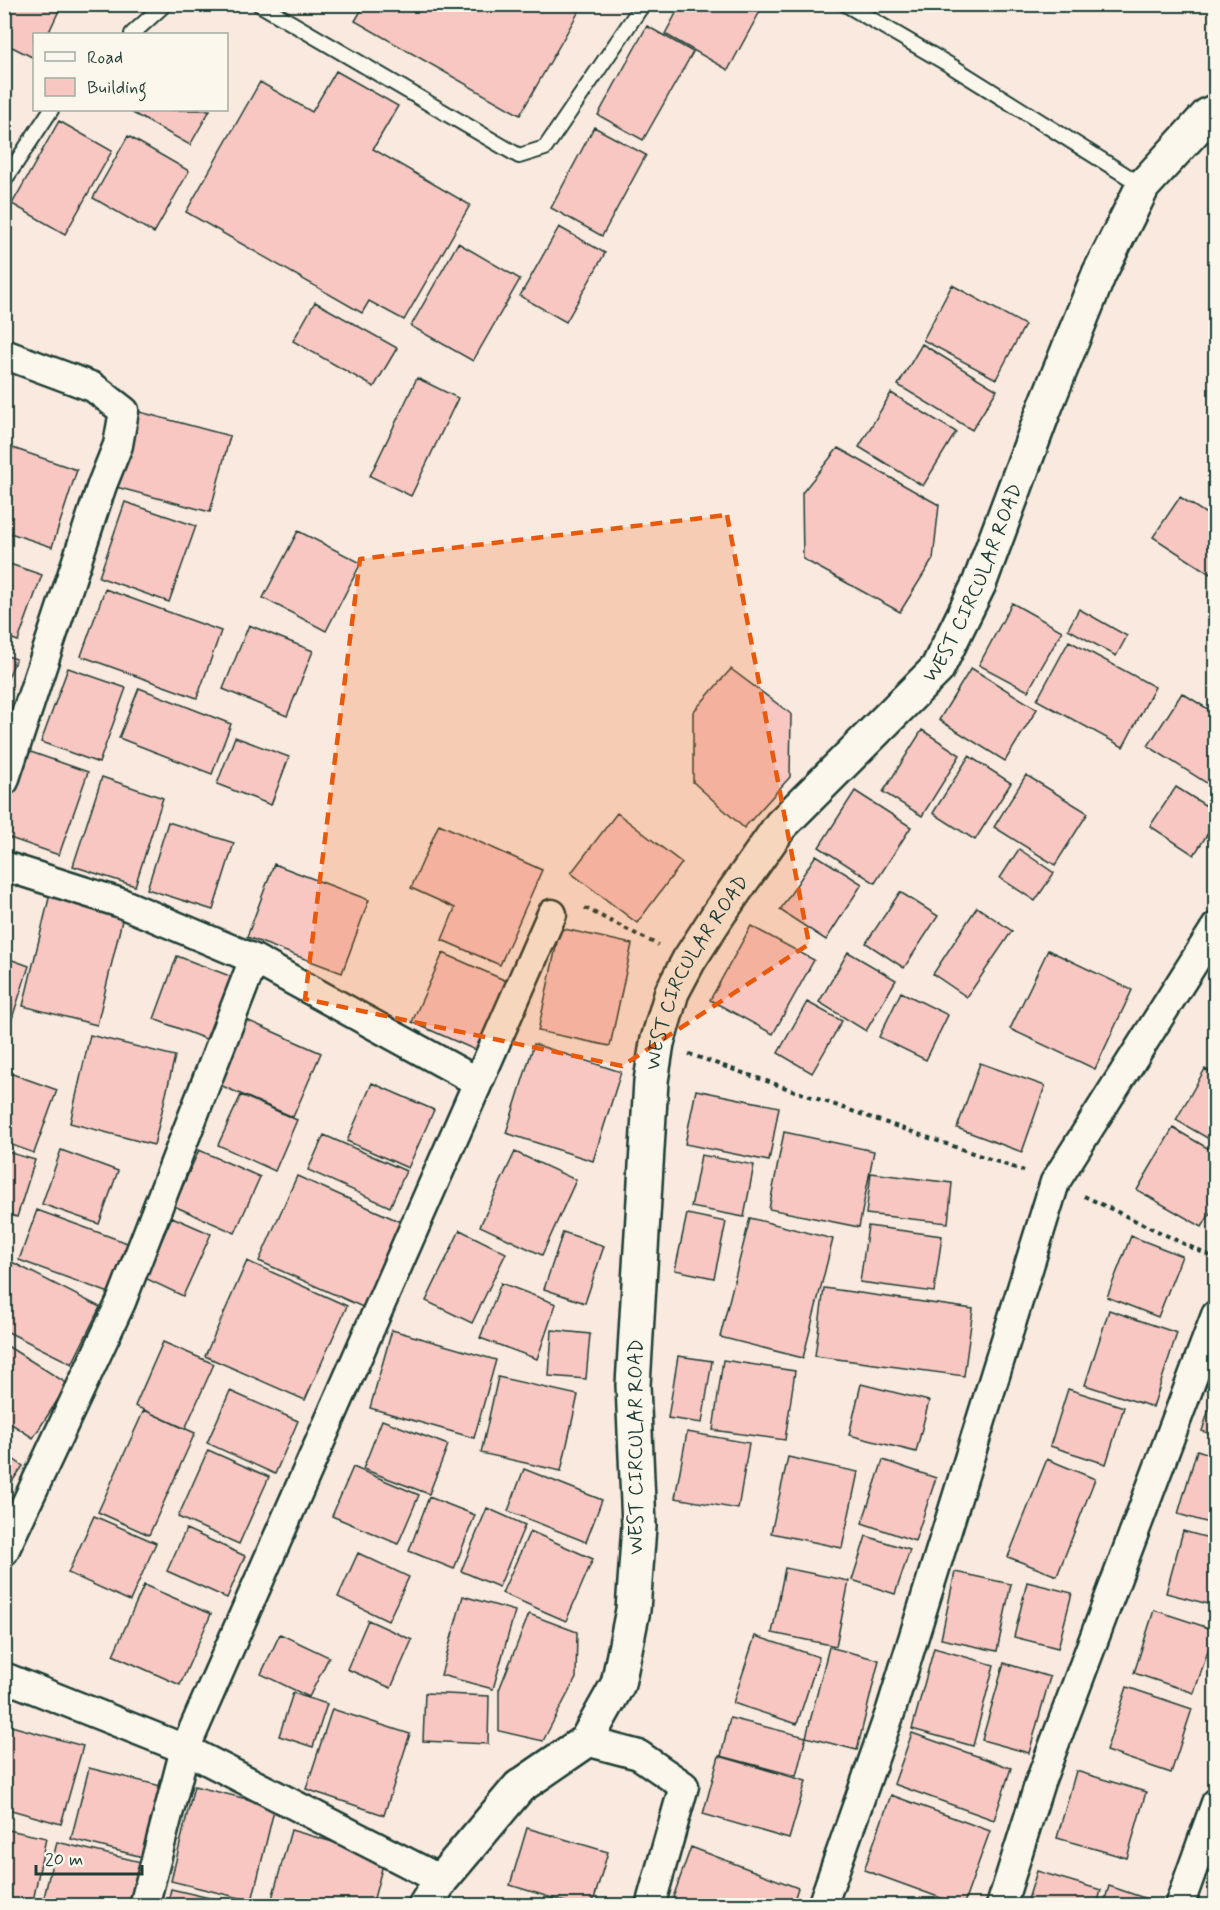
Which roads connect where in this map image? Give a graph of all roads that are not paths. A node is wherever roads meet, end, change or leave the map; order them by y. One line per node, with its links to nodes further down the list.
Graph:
1 (165, 4): 5 (lane)
2 (260, 4): 3 (lane)
3 (643, 4)
4 (845, 4): 9 (lane)
5 (133, 33)
6 (50, 111): 8 (lane)
7 (1215, 111): 9 (street, WEST CIRCULAR ROAD)
8 (4, 181)
9 (1143, 186): 20 (street, WEST CIRCULAR ROAD)
10 (4, 354): 11 (street)
11 (4, 781)
12 (4, 866): 15 (street)
13 (552, 914): 16 (street)
14 (1215, 927): 26 (street)
15 (254, 959): 16 (street); 18 (street)
16 (478, 1082): 21 (street)
17 (1215, 1315): 27 (street)
18 (4, 1551)
19 (4, 1677): 21 (street)
20 (586, 1741): 23 (street, WEST CIRCULAR ROAD); 25 (street)
21 (185, 1749): 23 (street); 24 (street)
22 (1215, 1803): 28 (street)
23 (433, 1893)
24 (144, 1905)
25 (650, 1905)
26 (822, 1905)
27 (1001, 1905)
28 (1179, 1905)

